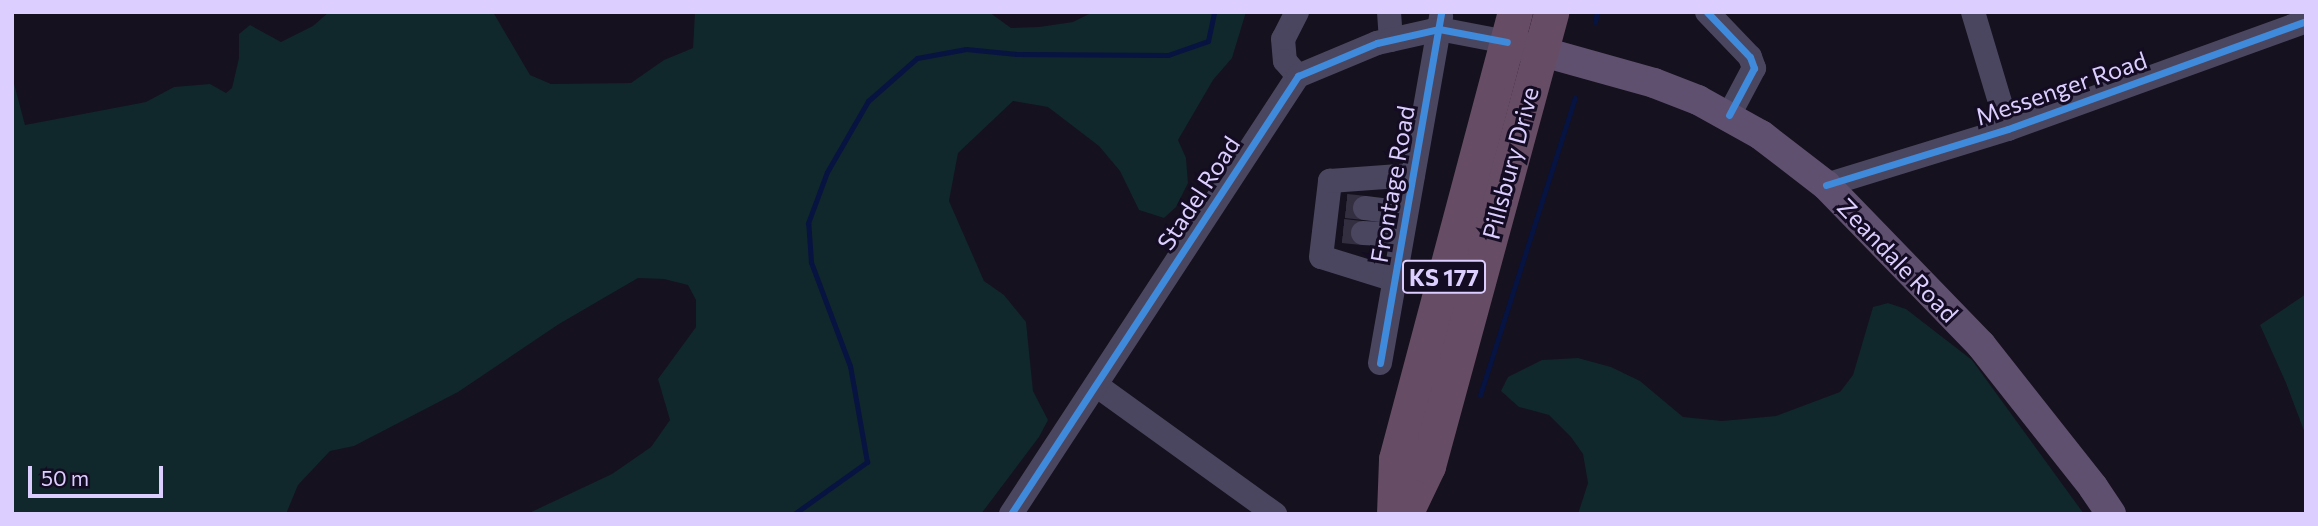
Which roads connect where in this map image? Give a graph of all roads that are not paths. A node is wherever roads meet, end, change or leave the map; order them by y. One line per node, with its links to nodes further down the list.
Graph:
1 (1297, 12): 11 (street)
2 (1389, 12): 9 (street)
3 (1551, 12): 10 (highway, Pillsbury Drive / KS 177)
4 (1707, 12): 12 (street)
5 (1973, 12): 13 (street)
6 (1440, 21): 8 (street); 9 (street); 14 (street, Frontage Road)
7 (2306, 21): 13 (street, Messenger Road)
8 (1511, 27): 10 (main road, Zeandale Road); 23 (highway, Pillsbury Drive / KS 177)
9 (1391, 40): 11 (street)
10 (1541, 50): 12 (main road, Zeandale Road); 24 (highway, Pillsbury Drive / KS 177)
11 (1298, 76): 20 (street, Stadel Road)
12 (1729, 115): 15 (main road, Zeandale Road)
13 (2008, 129): 15 (street, Messenger Road)
14 (1413, 175): 16 (street); 17 (street, Frontage Road)
15 (1826, 186): 25 (main road, Zeandale Road)
16 (1345, 219): 17 (street); 18 (street)
17 (1404, 224): 18 (street, Frontage Road)
18 (1395, 280): 19 (street, Frontage Road)
19 (1380, 363)
20 (1096, 385): 21 (street, Stadel Road); 22 (street)
21 (1012, 514)
22 (1275, 514)
23 (1394, 514)
24 (1405, 514)
25 (2111, 514)

